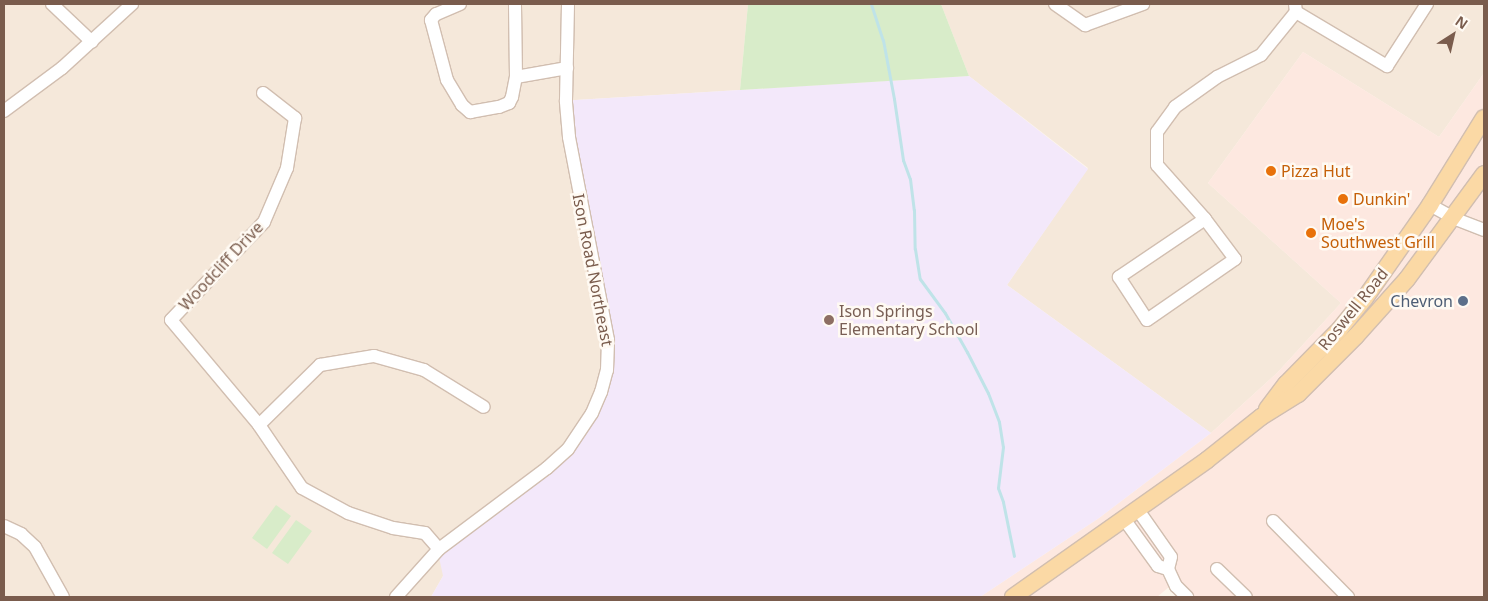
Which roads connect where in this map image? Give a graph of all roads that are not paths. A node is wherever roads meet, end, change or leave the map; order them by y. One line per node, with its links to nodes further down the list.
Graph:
1 (52, 4): 10 (street)
2 (132, 4): 10 (street)
3 (460, 4): 12 (street)
4 (515, 4): 12 (street)
5 (568, 4): 11 (street, Ison Road Northeast)
6 (1055, 4): 7 (street)
7 (1143, 4)
8 (1427, 4): 9 (street)
9 (1296, 8): 19 (street)
10 (92, 42): 14 (street)
11 (567, 68): 12 (street); 28 (street, Ison Road Northeast)
12 (516, 77)
13 (263, 92): 23 (street, Woodcliff Drive)
14 (4, 111)
15 (1484, 118): 17 (main road, Roswell Road)
16 (1484, 174): 18 (main road, Roswell Road)
17 (1430, 205): 18 (street); 22 (main road, Roswell Road)
18 (1453, 218): 20 (street); 22 (main road, Roswell Road)
19 (1204, 219): 19 (street)
20 (1484, 230)
21 (484, 408): 23 (street)
22 (1261, 417): 24 (main road, Roswell Road)
23 (259, 425): 28 (street, Woodcliff Drive)
24 (1138, 510): 25 (main road, Roswell Road); 29 (street)
25 (1124, 519): 29 (street); 33 (main road, Roswell Road)
26 (1273, 521): 36 (street)
27 (4, 526): 31 (street)
28 (439, 549): 32 (street, Ison Road Northeast)
29 (1168, 569): 34 (street)
30 (1217, 569): 35 (street)
31 (63, 597)
32 (396, 597)
33 (1012, 597)
34 (1187, 597)
35 (1246, 597)
36 (1348, 597)

